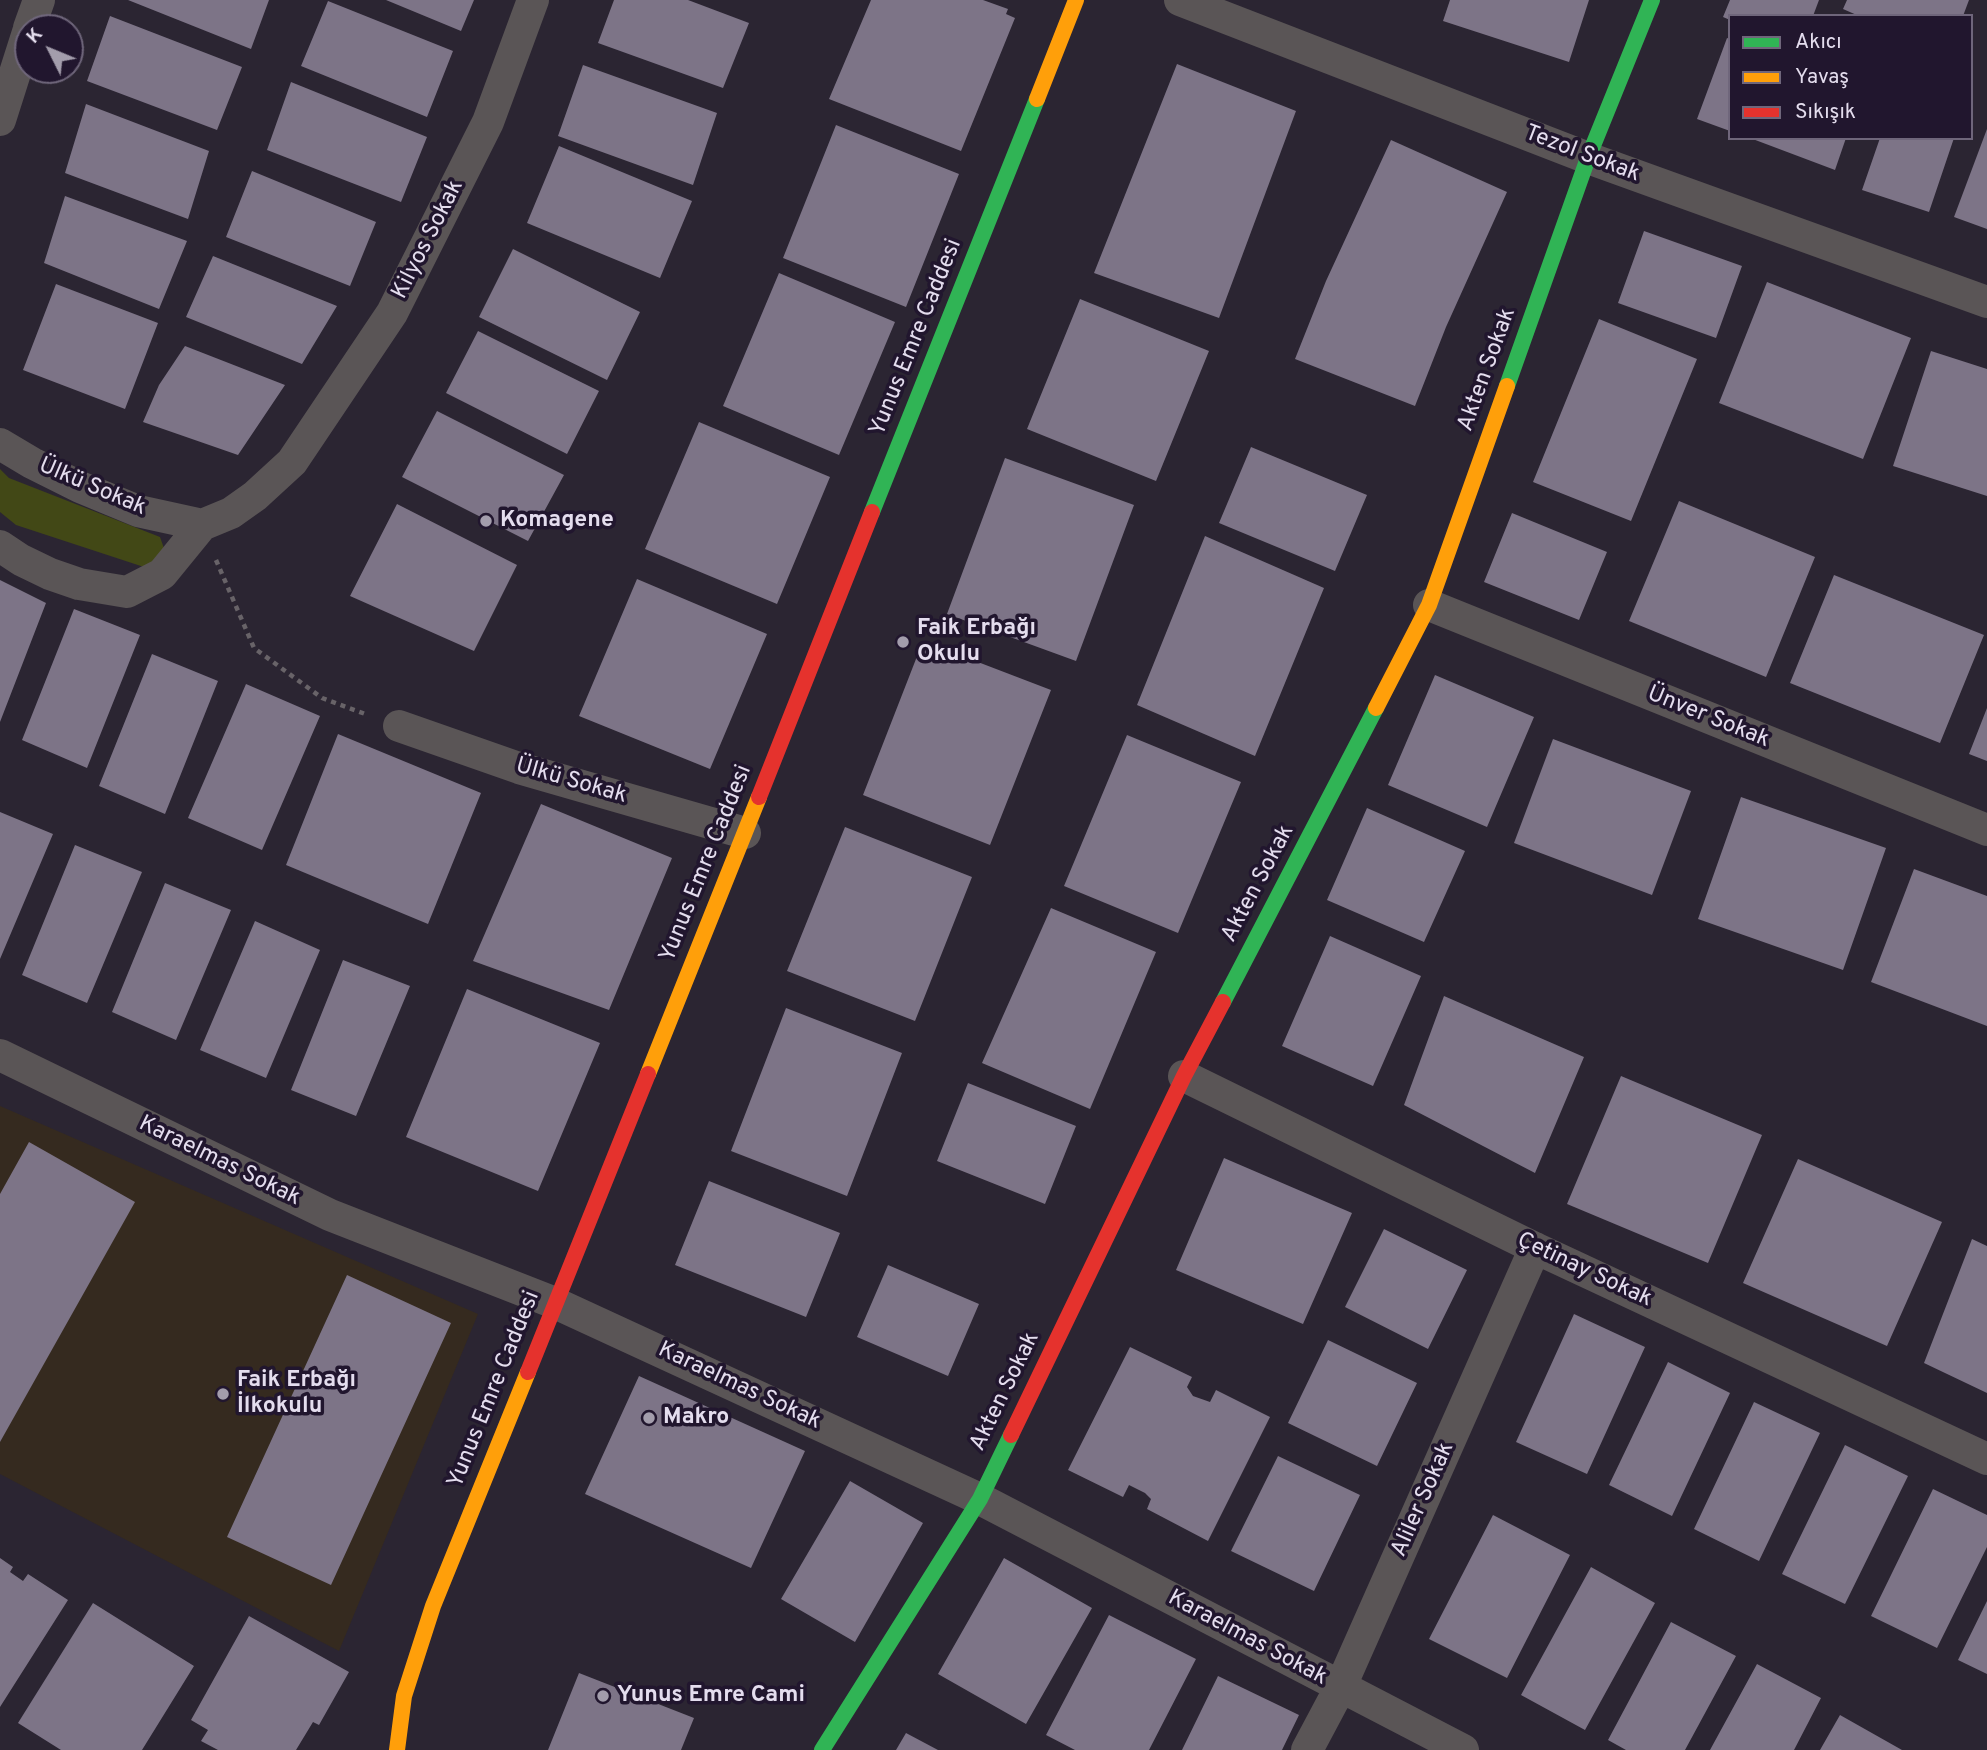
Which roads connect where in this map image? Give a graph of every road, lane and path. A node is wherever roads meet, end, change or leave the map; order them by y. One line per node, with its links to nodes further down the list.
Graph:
1 (533, 0): 10 (street, Kilyos Sokak)
2 (1076, 0): 15 (street, Yunus Emre Caddesi)
3 (1180, 0): 7 (street, Tezol Sokak)
4 (1652, 0): 7 (street, Akten Sokak)
5 (14, 77): 6 (street)
6 (0, 120)
7 (1588, 158): 8 (street, Tezol Sokak); 12 (street, Akten Sokak)
8 (1987, 302)
9 (0, 444): 10 (street, Ülkü Sokak)
10 (202, 526): 11 (street); 13 (path)
11 (0, 546)
12 (1429, 606): 14 (street, Ünver Sokak); 17 (street, Akten Sokak)
13 (399, 726): 15 (street, Ülkü Sokak)
14 (1987, 830)
15 (745, 832): 19 (street, Yunus Emre Caddesi)
16 (0, 1055): 19 (street, Karaelmas Sokak)
17 (1184, 1076): 18 (street, Çetinay Sokak); 21 (street, Akten Sokak)
18 (1535, 1248): 20 (street, Çetinay Sokak); 22 (street, Aliler Sokak)
19 (555, 1303): 21 (street, Karaelmas Sokak); 23 (street, Yunus Emre Caddesi)
20 (1987, 1459)
21 (980, 1499): 22 (street, Karaelmas Sokak); 24 (street, Akten Sokak)
22 (1340, 1688): 25 (street, Aliler Sokak); 26 (street, Karaelmas Sokak)
23 (397, 1750)
24 (822, 1750)
25 (1307, 1750)
26 (1463, 1750)

